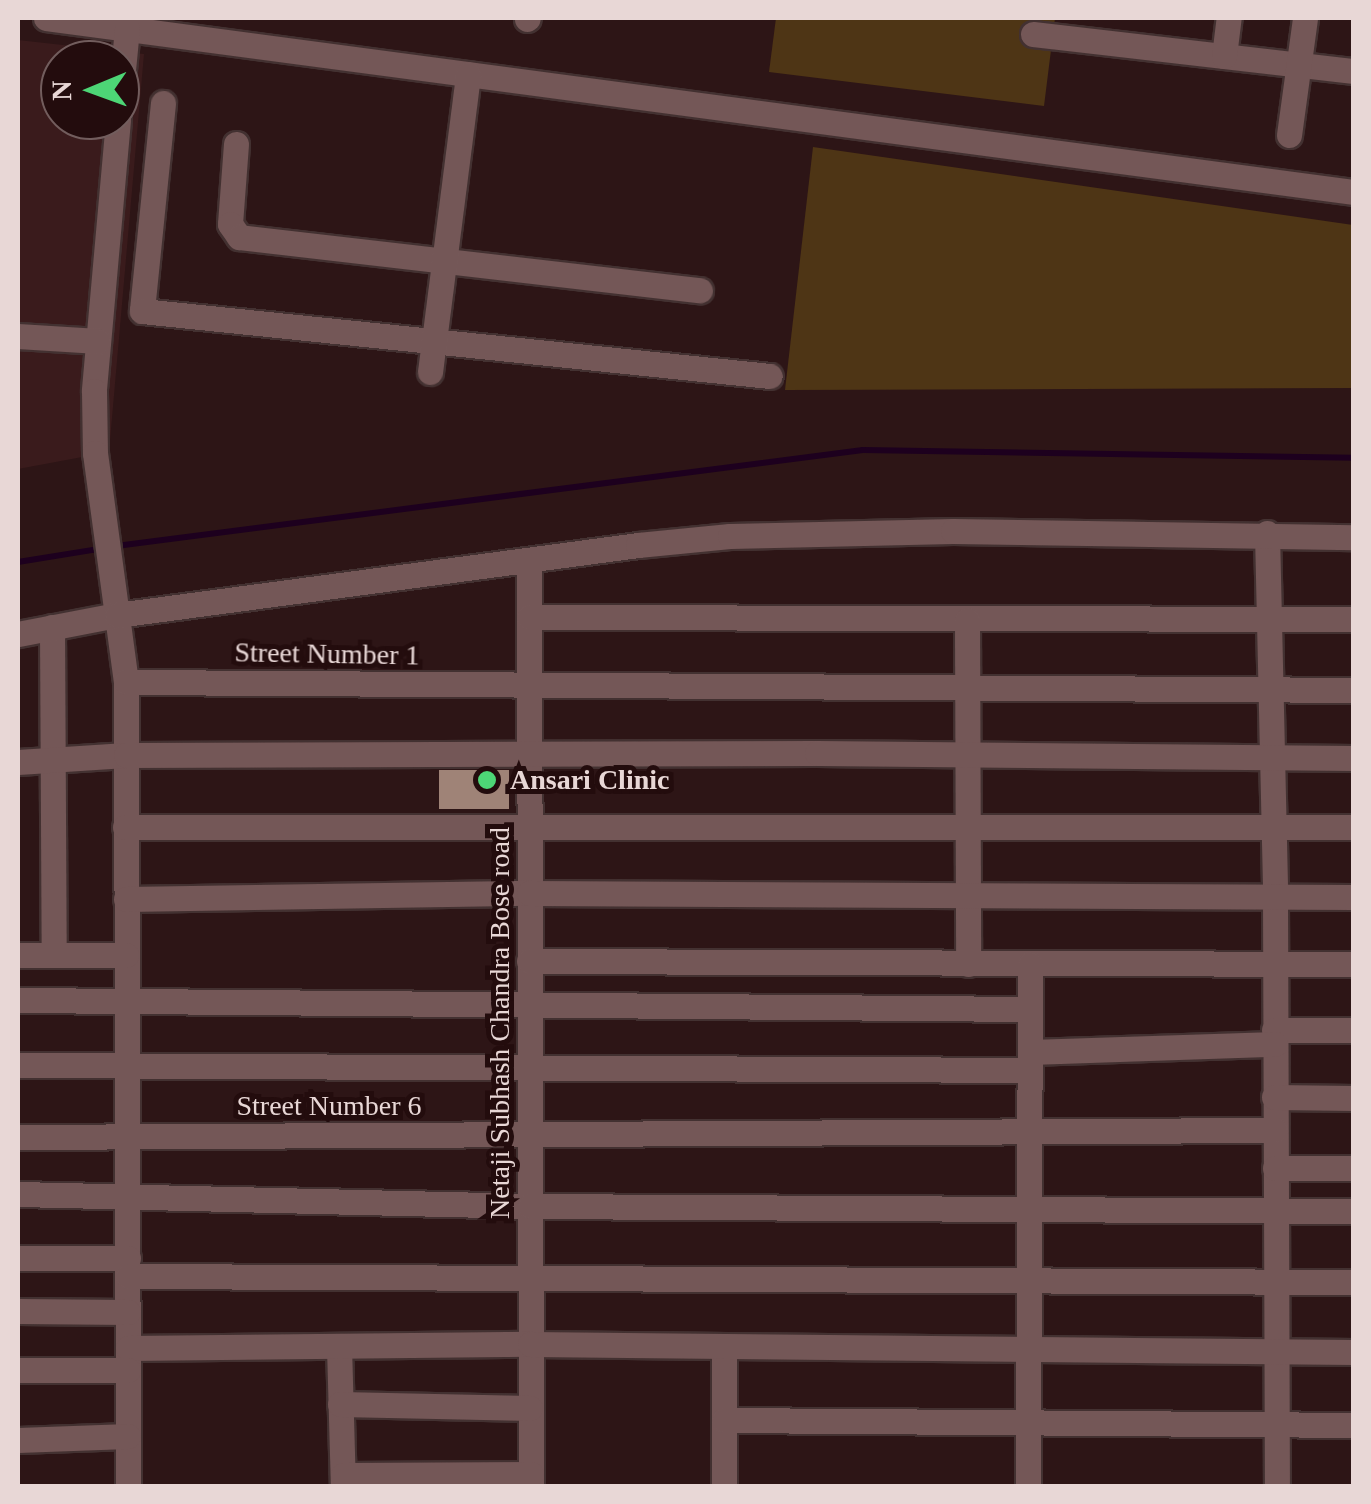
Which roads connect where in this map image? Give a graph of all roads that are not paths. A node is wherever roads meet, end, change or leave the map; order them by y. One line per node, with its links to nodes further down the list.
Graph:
1 (46, 18): 4 (street)
2 (1229, 18): 8 (street)
3 (1306, 18): 9 (street)
4 (92, 20): 5 (street)
5 (126, 28): 7 (street); 11 (street)
6 (1033, 34): 8 (street)
7 (125, 40)
8 (1224, 56): 9 (street)
9 (1299, 64): 10 (street); 13 (street)
10 (1354, 70)
11 (468, 74): 16 (street); 17 (street)
12 (164, 103): 20 (street)
13 (1289, 134)
14 (116, 140): 19 (street)
15 (236, 144): 17 (street)
16 (1354, 192)
17 (444, 260): 18 (street); 22 (street)
18 (700, 290)
19 (102, 308): 20 (street); 23 (street)
20 (142, 311): 22 (street)
21 (18, 336): 23 (street)
22 (434, 338): 24 (street); 25 (street)
23 (98, 342): 29 (street)
24 (430, 372)
25 (770, 376)
26 (1267, 534): 27 (street); 28 (street); 31 (street)
27 (1354, 538)
28 (529, 560): 29 (street); 30 (street, Netaji Subhash Chandra Bose road)
29 (117, 616): 34 (street); 36 (street)
30 (529, 617): 33 (street); 37 (street, Netaji Subhash Chandra Bose road)
31 (1270, 619): 32 (street); 33 (street); 40 (street)
32 (1354, 619)
33 (968, 620): 38 (street)
34 (52, 626): 35 (street); 46 (street)
35 (18, 634)
36 (126, 682): 37 (street, Street Number 1); 41 (street)
37 (528, 686): 38 (street, Street Number 1); 42 (street, Netaji Subhash Chandra Bose road)
38 (969, 690): 40 (street, Street Number 1); 43 (street)
39 (1354, 690): 40 (street, Street Number 1)
40 (1270, 691): 44 (street)
41 (126, 755): 42 (street); 46 (street); 49 (street)
42 (529, 755): 43 (street); 50 (street, Netaji Subhash Chandra Bose road)
43 (969, 755): 44 (street); 48 (street)
44 (1271, 758): 45 (street); 52 (street)
45 (1354, 758)
46 (53, 760): 47 (street); 59 (street)
47 (18, 762)
48 (969, 826): 50 (street); 52 (street); 54 (street)
49 (126, 827): 50 (street); 57 (street)
50 (530, 827): 53 (street, Netaji Subhash Chandra Bose road)
51 (1354, 827): 52 (street)
52 (1273, 828): 55 (street)
53 (529, 893): 54 (street); 57 (street); 61 (street, Netaji Subhash Chandra Bose road)
54 (968, 896): 55 (street); 62 (street)
55 (1275, 896): 56 (street); 64 (street)
56 (1354, 896)
57 (126, 899): 60 (street)
58 (18, 954): 59 (street)
59 (54, 955): 60 (street)
60 (126, 956): 66 (street)
61 (530, 961): 62 (street); 68 (street, Netaji Subhash Chandra Bose road)
62 (968, 964): 63 (street)
63 (1030, 964): 64 (street); 69 (street)
64 (1274, 964): 65 (street); 71 (street)
65 (1354, 964)
66 (126, 998): 67 (street); 68 (street); 73 (street)
67 (18, 1000)
68 (530, 1005): 69 (street); 75 (street, Netaji Subhash Chandra Bose road)
69 (1030, 1009): 72 (street)
70 (1354, 1030): 71 (street)
71 (1274, 1037): 72 (street); 76 (street)
72 (1030, 1061): 75 (street); 79 (street)
73 (126, 1063): 74 (street); 75 (street); 80 (street)
74 (18, 1065)
75 (530, 1070): 82 (street, Netaji Subhash Chandra Bose road)
76 (1274, 1097): 77 (street); 78 (street)
77 (1354, 1098)
78 (1275, 1130): 79 (street, Street Number 6); 83 (street)
79 (1030, 1132): 82 (street, Street Number 6); 89 (street)
80 (129, 1136): 81 (street, Street Number 6); 82 (street, Street Number 6); 86 (street)
81 (18, 1137)
82 (530, 1137): 87 (street, Netaji Subhash Chandra Bose road)
83 (1275, 1168): 84 (street); 90 (street)
84 (1354, 1168)
85 (18, 1194): 86 (street)
86 (129, 1200): 87 (street); 92 (street)
87 (530, 1206): 89 (street); 93 (street, Netaji Subhash Chandra Bose road)
88 (1354, 1211): 90 (street)
89 (1029, 1212): 90 (street); 94 (street)
90 (1276, 1212): 95 (street)
91 (18, 1258): 92 (street)
92 (128, 1267): 93 (street); 98 (street)
93 (530, 1278): 94 (street); 99 (street, Netaji Subhash Chandra Bose road)
94 (1029, 1278): 95 (street); 103 (street)
95 (1276, 1282): 96 (street); 102 (street)
96 (1354, 1282)
97 (18, 1311): 98 (street)
98 (128, 1312): 105 (street)
99 (530, 1344): 100 (street); 101 (street); 108 (street, Netaji Subhash Chandra Bose road)
100 (339, 1346): 105 (street); 107 (street)
101 (724, 1346): 103 (street); 109 (street)
102 (1276, 1350): 103 (street); 104 (street); 111 (street)
103 (1028, 1352): 110 (street)
104 (1354, 1352)
105 (128, 1359): 106 (street); 113 (street)
106 (18, 1370)
107 (340, 1404): 108 (street); 115 (street)
108 (530, 1408): 116 (street, Netaji Subhash Chandra Bose road)
109 (724, 1420): 110 (street); 118 (street)
110 (1028, 1420): 111 (street); 119 (street)
111 (1277, 1425): 112 (street); 120 (street)
112 (1354, 1426)
113 (128, 1436): 114 (street); 117 (street)
114 (18, 1440)
115 (343, 1480): 116 (street)
116 (531, 1480)
117 (128, 1486)
118 (724, 1486)
119 (1028, 1486)
120 (1277, 1486)

